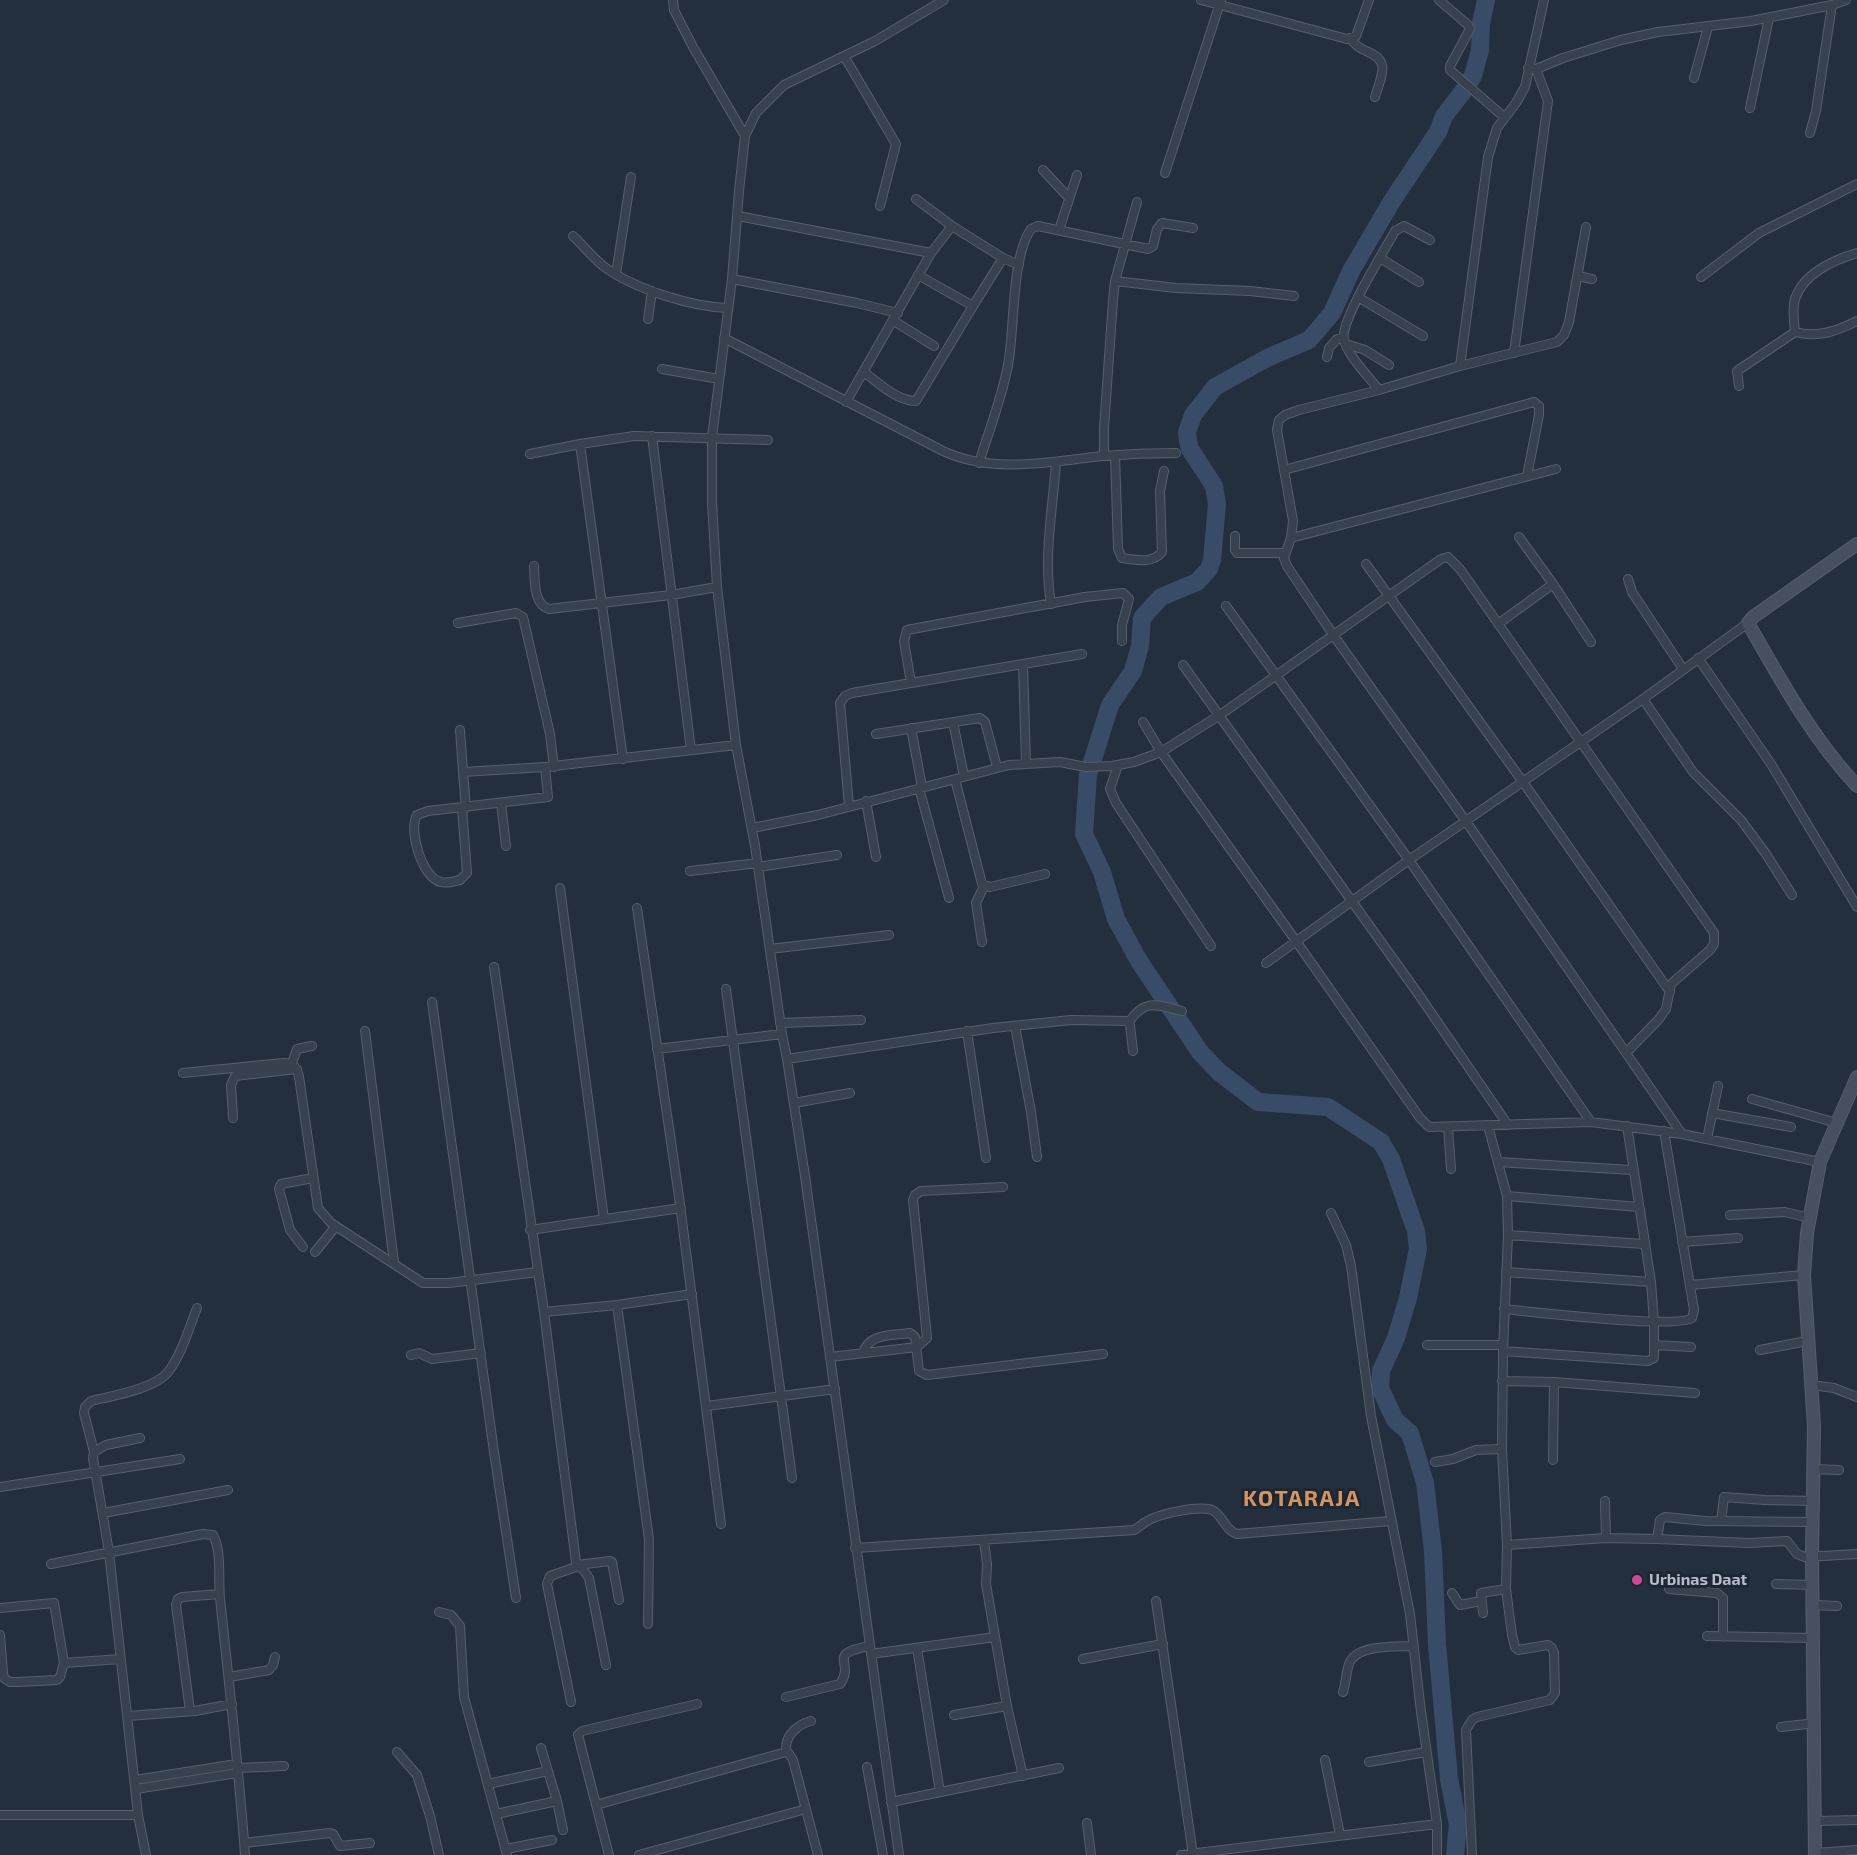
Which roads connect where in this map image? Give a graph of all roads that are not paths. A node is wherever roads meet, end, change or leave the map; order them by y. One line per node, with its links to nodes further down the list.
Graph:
1 (673, 0): 20 (street)
2 (1201, 0): 8 (street)
3 (1369, 0): 12 (street)
4 (1439, 0): 18 (street)
5 (1544, 0): 14 (street)
6 (1846, 0): 9 (street)
7 (939, 2): 13 (street)
8 (1220, 3): 12 (street); 22 (street)
9 (1832, 5): 10 (street); 19 (street)
10 (1769, 18): 11 (street); 17 (street)
11 (1708, 27): 14 (street); 15 (street)
12 (1351, 39): 16 (street)
13 (844, 56): 20 (street); 29 (street)
14 (1532, 68): 18 (street); 64 (street)
15 (1694, 78)
16 (1375, 97)
17 (1750, 108)
18 (1504, 117): 67 (street)
19 (1810, 133)
20 (746, 136): 30 (street)
21 (1043, 170): 26 (street)
22 (1165, 173)
23 (1077, 175): 26 (street)
24 (631, 177): 43 (street)
25 (1857, 184): 46 (street)
26 (1069, 198): 34 (street)
27 (916, 199): 31 (street)
28 (1137, 202): 37 (street)
29 (880, 206)
30 (738, 216): 38 (street); 47 (street)
31 (952, 226): 38 (street); 40 (street)
32 (1586, 227): 45 (street)
33 (1193, 228): 37 (street)
34 (1059, 230): 37 (street); 42 (street)
35 (573, 236): 43 (street)
36 (1430, 240): 41 (street)
37 (1126, 244): 49 (street)
38 (931, 253): 44 (street)
39 (1857, 253): 59 (street)
40 (1003, 258): 42 (street); 54 (street)
41 (1380, 258): 50 (street); 53 (street)
42 (1019, 265): 83 (street)
43 (616, 274): 51 (street)
44 (918, 276): 54 (street); 56 (street)
45 (1578, 276): 48 (street); 64 (street)
46 (1701, 277)
47 (732, 279): 55 (street); 56 (street)
48 (1592, 279)
49 (1115, 281): 52 (street); 81 (street)
50 (1419, 282)
51 (652, 291): 55 (street); 57 (street)
52 (1294, 296)
53 (1358, 297): 60 (street); 62 (street)
54 (973, 306): 69 (street)
55 (728, 308): 61 (street)
56 (896, 317): 63 (street); 69 (street)
57 (648, 319)
58 (1857, 321): 59 (street)
59 (1795, 332): 71 (street)
60 (1423, 336)
61 (724, 338): 70 (street); 73 (street)
62 (1344, 341): 65 (street); 66 (street); 72 (street)
63 (934, 346)
64 (1514, 353): 67 (street)
65 (1327, 357)
66 (1389, 365)
67 (1460, 366): 72 (street)
68 (662, 369): 70 (street)
69 (864, 372): 73 (street)
70 (718, 379): 75 (street)
71 (1739, 386)
72 (1379, 390): 85 (street)
73 (846, 402): 83 (street)
74 (652, 436): 75 (street); 77 (street); 98 (street)
75 (712, 437): 76 (street); 97 (street)
76 (768, 440)
77 (580, 444): 79 (street); 100 (street)
78 (1176, 453): 80 (street)
79 (530, 454)
80 (1115, 455): 81 (street); 86 (street)
81 (1104, 456): 82 (street)
82 (1056, 462): 83 (street); 101 (street)
83 (979, 463)
84 (1556, 469): 87 (street)
85 (1284, 470): 87 (street); 90 (street)
86 (1164, 471)
87 (1527, 476): 90 (street)
88 (1236, 536): 92 (street)
89 (1519, 537): 96 (street)
90 (1291, 538): 92 (street)
91 (1857, 544): 104 (street)
92 (1285, 553): 106 (street)
93 (1366, 564): 99 (street)
94 (534, 567): 100 (street)
95 (1628, 579): 113 (street)
96 (1553, 584): 105 (street); 108 (street)
97 (717, 587): 98 (street); 124 (street)
98 (671, 595): 100 (street); 125 (street)
99 (1389, 595): 105 (street); 106 (street); 134 (street)
100 (602, 603): 127 (street)
101 (1051, 604): 107 (street); 115 (street)
102 (1226, 606): 114 (street)
103 (458, 622): 130 (street)
104 (1748, 623): 110 (street); 135 (street)
105 (1498, 624): 123 (street)
106 (1334, 636): 114 (street); 141 (street)
107 (1122, 641)
108 (1591, 642)
109 (1082, 654): 111 (street)
110 (1698, 658): 113 (street); 155 (street)
111 (1023, 664): 115 (street); 128 (street)
112 (1183, 665): 117 (street)
113 (1683, 669): 116 (street)
114 (1276, 675): 117 (street); 146 (street)
115 (911, 683): 139 (street)
116 (1643, 699): 123 (street); 152 (street)
117 (1220, 715): 126 (street); 154 (street)
118 (953, 722): 120 (street); 131 (street); 133 (street)
119 (1143, 722): 126 (street)
120 (911, 728): 122 (street); 136 (street)
121 (459, 730): 132 (street)
122 (876, 734)
123 (1581, 742): 134 (street); 165 (street)
124 (736, 745): 125 (street); 142 (street)
125 (691, 750): 127 (street)
126 (1161, 752): 129 (street); 158 (street)
127 (623, 759): 130 (street)
128 (1026, 762): 129 (street); 131 (street)
129 (1115, 766): 160 (street)
130 (550, 767): 132 (street); 138 (street)
131 (997, 767): 133 (street)
132 (463, 772): 140 (street)
133 (960, 777): 136 (street); 150 (street)
134 (1523, 782): 141 (street); 165 (street)
135 (1857, 786)
136 (921, 788): 137 (street); 153 (street)
137 (866, 801): 139 (street); 145 (street)
138 (501, 803): 140 (street); 143 (street)
139 (849, 806): 142 (street)
140 (464, 808): 140 (street)
141 (1466, 821): 146 (street); 179 (street)
142 (752, 828): 147 (street)
143 (506, 846)
144 (837, 855): 147 (street)
145 (876, 857)
146 (1409, 860): 154 (street); 190 (street)
147 (758, 865): 148 (street); 161 (street)
148 (690, 871)
149 (1045, 874): 150 (street)
150 (984, 886): 159 (street)
151 (560, 888): 214 (street)
152 (1792, 895)
153 (949, 898)
154 (1351, 901): 158 (street); 192 (street)
155 (1857, 907)
156 (637, 908): 177 (street)
157 (889, 935): 161 (street)
158 (1296, 941): 162 (street); 195 (street)
159 (982, 942)
160 (1211, 946)
161 (770, 950): 169 (street)
162 (1266, 963)
163 (494, 967): 216 (street)
164 (726, 989): 175 (street)
165 (1670, 992): 179 (street)
166 (432, 1002): 227 (street)
167 (1182, 1011): 170 (street)
168 (861, 1020): 169 (street)
169 (780, 1023): 174 (street)
170 (1129, 1023): 171 (street); 178 (street)
171 (1015, 1026): 173 (street); 200 (street)
172 (365, 1031): 223 (street)
173 (968, 1031): 180 (street); 201 (street)
174 (782, 1034): 175 (street); 180 (street)
175 (733, 1041): 177 (street); 253 (street)
176 (312, 1046): 181 (street)
177 (657, 1049): 210 (street)
178 (1133, 1051)
179 (1626, 1053): 198 (street)
180 (788, 1059): 187 (street)
181 (294, 1066): 182 (street); 189 (street); 206 (street)
182 (183, 1073)
183 (1857, 1077): 191 (street)
184 (1718, 1086): 188 (street)
185 (850, 1093): 187 (street)
186 (1752, 1100): 191 (street)
187 (794, 1103): 247 (street)
188 (1712, 1113): 196 (street); 199 (street)
189 (233, 1118)
190 (1591, 1122): 192 (street); 194 (street)
191 (1837, 1123): 203 (street)
192 (1508, 1125): 193 (street)
193 (1488, 1126): 195 (street); 202 (street)
194 (1627, 1126): 197 (street); 205 (street)
195 (1448, 1127): 204 (street)
196 (1791, 1127)
197 (1664, 1131): 198 (street); 219 (street)
198 (1682, 1134): 199 (street)
199 (1707, 1139): 203 (street)
200 (1037, 1157)
201 (986, 1158)
202 (1498, 1162): 205 (street); 208 (street)
203 (1820, 1162): 213 (street)
204 (1451, 1169)
205 (1632, 1170): 209 (street)
206 (313, 1178): 215 (street); 221 (street)
207 (1003, 1187): 239 (street)
208 (1507, 1196): 209 (street); 217 (street)
209 (1639, 1207): 220 (street)
210 (681, 1208): 214 (street); 230 (street)
211 (1331, 1213): 271 (street)
212 (1730, 1215): 213 (street)
213 (1810, 1218): 226 (street)
214 (604, 1219): 216 (street)
215 (336, 1226): 222 (street); 223 (street)
216 (530, 1230): 224 (street)
217 (1508, 1235): 220 (street); 225 (street)
218 (1738, 1238): 219 (street)
219 (1682, 1242): 229 (street)
220 (1644, 1244): 228 (street)
221 (303, 1247)
222 (315, 1252)
223 (394, 1262): 227 (street)
224 (537, 1272): 227 (street); 234 (street)
225 (1506, 1272): 228 (street); 233 (street)
226 (1804, 1275): 229 (street); 236 (street)
227 (471, 1280): 243 (street)
228 (1651, 1282): 235 (street)
229 (1690, 1285): 235 (street)
230 (692, 1294): 231 (street); 255 (street)
231 (617, 1305): 234 (street); 300 (street)
232 (196, 1308): 258 (street)
233 (1504, 1309): 235 (street); 241 (street)
234 (544, 1312): 284 (street)
235 (1654, 1322): 238 (street)
236 (1807, 1341): 242 (street); 250 (street)
237 (1427, 1345): 241 (street)
238 (1654, 1345): 240 (street); 241 (street)
239 (917, 1347): 244 (street); 244 (street); 245 (street)
240 (1691, 1347)
241 (1503, 1348): 248 (street)
242 (1760, 1350)
243 (481, 1353): 246 (street); 291 (street)
244 (863, 1353): 247 (street)
245 (1103, 1354)
246 (411, 1355)
247 (830, 1357): 251 (street)
248 (1502, 1381): 249 (street); 257 (street)
249 (1554, 1382): 252 (street); 260 (street)
250 (1811, 1385): 254 (street); 262 (street)
251 (835, 1389): 253 (street); 279 (street)
252 (1695, 1393)
253 (782, 1395): 255 (street); 265 (street)
254 (1857, 1397)
255 (707, 1406): 274 (street)
256 (140, 1438): 258 (street)
257 (1502, 1449): 261 (street); 278 (street)
258 (94, 1452): 264 (street)
259 (180, 1459): 264 (street)
260 (1553, 1460)
261 (1435, 1462)
262 (1814, 1469): 263 (street); 268 (street)
263 (1839, 1470)
264 (96, 1472): 266 (street); 270 (street)
265 (792, 1478)
266 (0, 1487)
267 (228, 1490): 270 (street)
268 (1814, 1501): 272 (street); 273 (street)
269 (1605, 1502): 275 (street)
270 (103, 1512): 280 (street)
271 (1391, 1521): 277 (street); 307 (street)
272 (1721, 1521): 273 (street); 276 (street)
273 (1813, 1522): 282 (street)
274 (722, 1524)
275 (1606, 1538): 276 (street); 278 (street)
276 (1657, 1539): 282 (street)
277 (984, 1541): 279 (street); 303 (street)
278 (1507, 1545): 287 (street)
279 (855, 1548): 309 (street)
280 (109, 1552): 283 (street); 290 (street); 311 (street)
281 (1857, 1554): 282 (street)
282 (1812, 1556): 286 (street)
283 (51, 1564)
284 (576, 1566): 292 (street); 314 (street); 318 (street)
285 (1776, 1584): 286 (street)
286 (1813, 1585): 295 (street)
287 (1506, 1589): 294 (street); 374 (street)
288 (1670, 1589): 304 (street)
289 (1452, 1593): 294 (street)
290 (219, 1594): 315 (street); 322 (street)
291 (516, 1598)
292 (619, 1600)
293 (1156, 1601): 306 (street)
294 (1481, 1601): 299 (street)
295 (1813, 1605): 296 (street); 305 (street)
296 (1837, 1606)
297 (0, 1608): 313 (street)
298 (439, 1612): 341 (street)
299 (1483, 1613)
300 (648, 1624)
301 (0, 1635): 313 (street)
302 (1707, 1636): 304 (street)
303 (995, 1637): 308 (street); 321 (street)
304 (1723, 1637): 305 (street)
305 (1813, 1638): 326 (street)
306 (1163, 1644): 312 (street); 361 (street)
307 (1414, 1646): 316 (street); 331 (street)
308 (917, 1648): 309 (street); 342 (street)
309 (871, 1650): 317 (street); 344 (street)
310 (275, 1657): 315 (street)
311 (121, 1659): 313 (street); 324 (street)
312 (1083, 1659)
313 (64, 1663)
314 (606, 1665)
315 (229, 1677): 319 (street)
316 (1343, 1692)
317 (786, 1697)
318 (571, 1702)
319 (232, 1704): 322 (street); 336 (street)
320 (697, 1704): 345 (street)
321 (1007, 1706): 323 (street); 339 (street)
322 (190, 1711): 324 (street)
323 (954, 1715)
324 (128, 1716): 340 (street)
325 (811, 1721): 330 (street)
326 (1815, 1723): 327 (street); 351 (street)
327 (1781, 1727)
328 (541, 1748): 338 (street)
329 (396, 1752): 365 (street)
330 (786, 1752): 345 (street); 346 (street)
331 (1426, 1752): 333 (street); 353 (street)
332 (1325, 1760): 355 (street)
333 (1369, 1762)
334 (284, 1766): 336 (street)
335 (867, 1767): 369 (street)
336 (237, 1768): 340 (street); 357 (street)
337 (1059, 1768): 339 (street)
338 (548, 1771): 341 (street); 343 (street)
339 (1023, 1776): 342 (street)
340 (135, 1784): 349 (street)
341 (488, 1784): 347 (street)
342 (940, 1792): 344 (street)
343 (557, 1801): 347 (street); 354 (street)
344 (891, 1802): 370 (street)
345 (596, 1805): 366 (street)
346 (806, 1809): 367 (street); 368 (street)
347 (496, 1814): 360 (street)
348 (0, 1815): 349 (street)
349 (138, 1815): 363 (street)
350 (1857, 1820): 351 (street)
351 (1815, 1821): 362 (street)
352 (1087, 1823): 371 (street)
353 (1437, 1824): 355 (street); 373 (street)
354 (564, 1830)
355 (1340, 1835): 361 (street)
356 (552, 1840): 360 (street)
357 (244, 1842): 358 (street); 364 (street)
358 (370, 1843)
359 (1857, 1850): 362 (street)
360 (506, 1852)
361 (1193, 1854): 372 (street)
362 (1815, 1854)
363 (146, 1855)
364 (245, 1855)
365 (439, 1855)
366 (609, 1855)
367 (639, 1855)
368 (818, 1855)
369 (883, 1855)
370 (899, 1855)
371 (1091, 1855)
372 (1181, 1855)
373 (1437, 1855)
374 (1472, 1855)

